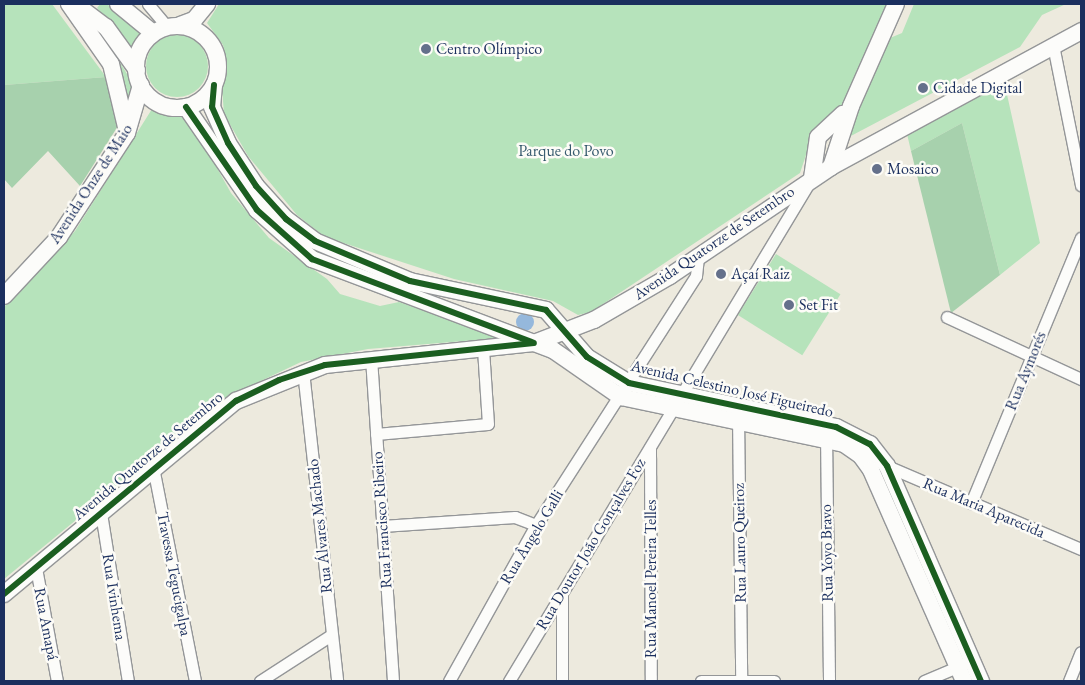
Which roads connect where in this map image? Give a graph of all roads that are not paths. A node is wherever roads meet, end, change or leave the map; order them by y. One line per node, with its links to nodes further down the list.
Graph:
1 (75, 4): 9 (street); 13 (street)
2 (118, 4): 6 (street)
3 (148, 4): 6 (street)
4 (207, 4): 6 (street)
5 (896, 4): 12 (street)
6 (167, 28): 9 (street); 10 (street)
7 (1081, 31): 8 (street, Avenida Quatorze de Setembro)
8 (1053, 45): 14 (street, Avenida Quatorze de Setembro); 16 (street)
9 (139, 78): 11 (street); 13 (street, Avenida Onze de Maio)
10 (214, 85): 11 (street); 21 (street, Avenida Celestino José Figueiredo)
11 (186, 107): 22 (street, Avenida Celestino José Figueiredo)
12 (847, 110): 14 (street); 15 (street)
13 (127, 133): 19 (street, Avenida Onze de Maio)
14 (829, 168): 15 (street, Avenida Quatorze de Setembro)
15 (812, 178): 18 (street, Avenida Quatorze de Setembro); 29 (street, Rua Doutor João Gonçalves Foz)
16 (1081, 184)
17 (1081, 238): 25 (street, Rua Aymorés)
18 (698, 256): 21 (street, Avenida Quatorze de Setembro); 28 (street, Rua Ângelo Galli)
19 (4, 296)
20 (947, 318): 25 (street)
21 (567, 332): 22 (street, Avenida Quatorze de Setembro); 28 (street, Avenida Celestino José Figueiredo)
22 (534, 343): 23 (street, Avenida Quatorze de Setembro); 28 (street, Avenida Celestino José Figueiredo)
23 (483, 349): 24 (street, Avenida Quatorze de Setembro); 32 (street)
24 (371, 358): 26 (street, Avenida Quatorze de Setembro); 32 (street, Rua Francisco Ribeiro)
25 (1032, 358): 27 (street); 36 (street, Rua Aymorés)
26 (303, 371): 35 (street, Avenida Quatorze de Setembro); 44 (street, Rua Álvares Machado)
27 (1081, 379)
28 (625, 390): 29 (street, Avenida Celestino José Figueiredo); 38 (street, Rua Ângelo Galli)
29 (679, 401): 30 (street, Avenida Celestino José Figueiredo); 33 (street, Rua Doutor João Gonçalves Foz)
30 (738, 414): 31 (street, Avenida Celestino José Figueiredo); 47 (street, Rua Lauro Queiroz)
31 (826, 433): 34 (street, Avenida Celestino José Figueiredo); 46 (street, Avenida Celestino José Figueiredo); 60 (street, Rua Yoyo Bravo)
32 (376, 434): 39 (street, Rua Francisco Ribeiro)
33 (650, 448): 42 (street, Rua Doutor João Gonçalves Foz); 57 (street, Rua Manoel Pereira Telles)
34 (887, 466): 36 (street, Rua Maria Aparecida); 46 (street, Avenida Celestino José Figueiredo)
35 (153, 467): 37 (street, Avenida Quatorze de Setembro); 50 (street, Travessa Tegucigalpa)
36 (972, 503): 40 (street, Rua Maria Aparecida)
37 (100, 513): 41 (street, Avenida Quatorze de Setembro); 49 (street, Rua Ivinhema)
38 (536, 524): 39 (street); 54 (street, Rua Ângelo Galli)
39 (382, 526): 53 (street, Rua Francisco Ribeiro)
40 (1081, 549)
41 (36, 568): 43 (street, Avenida Quatorze de Setembro); 48 (street, Rua Amapá)
42 (562, 593): 55 (street, Rua Doutor João Gonçalves Foz); 56 (street)
43 (4, 594)
44 (332, 634): 51 (street); 52 (street, Rua Álvares Machado)
45 (1081, 652): 63 (street)
46 (965, 669): 61 (street); 62 (street, Avenida Celestino José Figueiredo)
47 (741, 679): 58 (street); 59 (street)
48 (57, 681)
49 (128, 681)
50 (195, 681)
51 (260, 681)
52 (337, 681)
53 (393, 681)
54 (449, 681)
55 (508, 681)
56 (562, 681)
57 (652, 681)
58 (701, 681)
59 (774, 681)
60 (828, 681)
61 (924, 681)
62 (981, 681)
63 (1069, 681)

